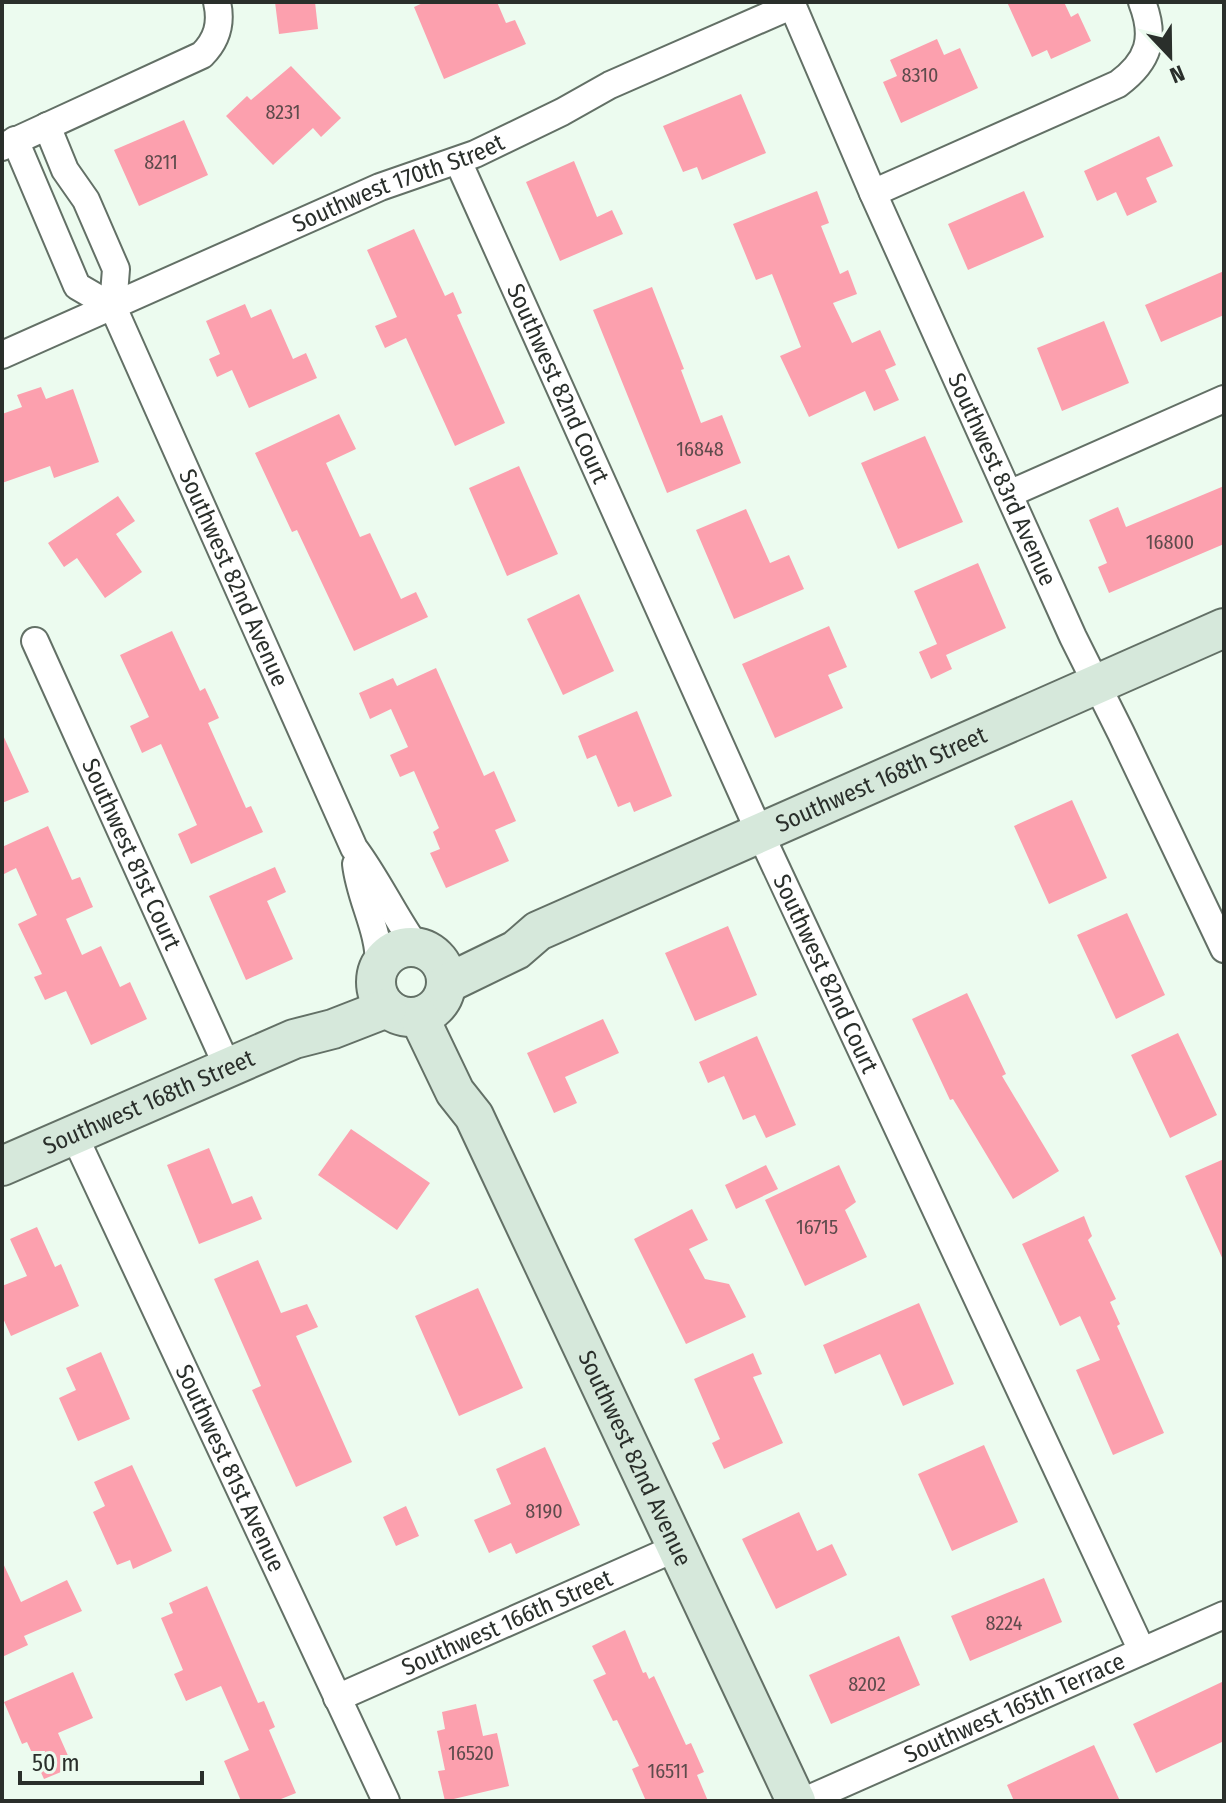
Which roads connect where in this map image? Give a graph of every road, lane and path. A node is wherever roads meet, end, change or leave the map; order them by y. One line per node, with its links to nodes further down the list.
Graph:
1 (217, 2): 4 (street)
2 (1142, 2): 7 (street)
3 (792, 3): 6 (street, Southwest 170th Street); 7 (street, Southwest 83rd Avenue)
4 (47, 126): 5 (street); 8 (street, Southwest 82nd Avenue)
5 (9, 144): 8 (street)
6 (458, 161): 8 (street, Southwest 170th Street); 15 (street, Southwest 82nd Court)
7 (873, 193): 11 (street, Southwest 83rd Avenue)
8 (113, 307): 9 (street, Southwest 170th Street); 16 (street, Southwest 82nd Avenue)
9 (2, 355)
10 (1224, 399): 11 (street)
11 (1009, 494): 14 (street, Southwest 83rd Avenue)
12 (1224, 628): 14 (street, Southwest 168th Street)
13 (35, 641): 19 (street, Southwest 81st Court)
14 (1096, 683): 15 (street, Southwest 168th Street); 17 (street, Southwest 83rd Avenue)
15 (759, 831): 18 (street, Southwest 168th Street); 24 (street, Southwest 82nd Court)
16 (354, 848): 18 (street, Southwest 82nd Avenue); 18 (street, Southwest 82nd Avenue)
17 (1224, 949)
18 (412, 985): 19 (street, Southwest 168th Street); 22 (street, Southwest 82nd Avenue)
19 (228, 1068): 20 (street, Southwest 168th Street)
20 (74, 1135): 21 (street, Southwest 168th Street); 25 (street, Southwest 81st Avenue)
21 (2, 1166)
22 (678, 1547): 25 (street, Southwest 166th Street); 27 (street, Southwest 82nd Avenue)
23 (1224, 1615): 24 (street, Southwest 165th Terrace)
24 (1142, 1651): 28 (street, Southwest 165th Terrace)
25 (337, 1698): 26 (street, Southwest 81st Avenue)
26 (386, 1801)
27 (796, 1801)
28 (804, 1801)

